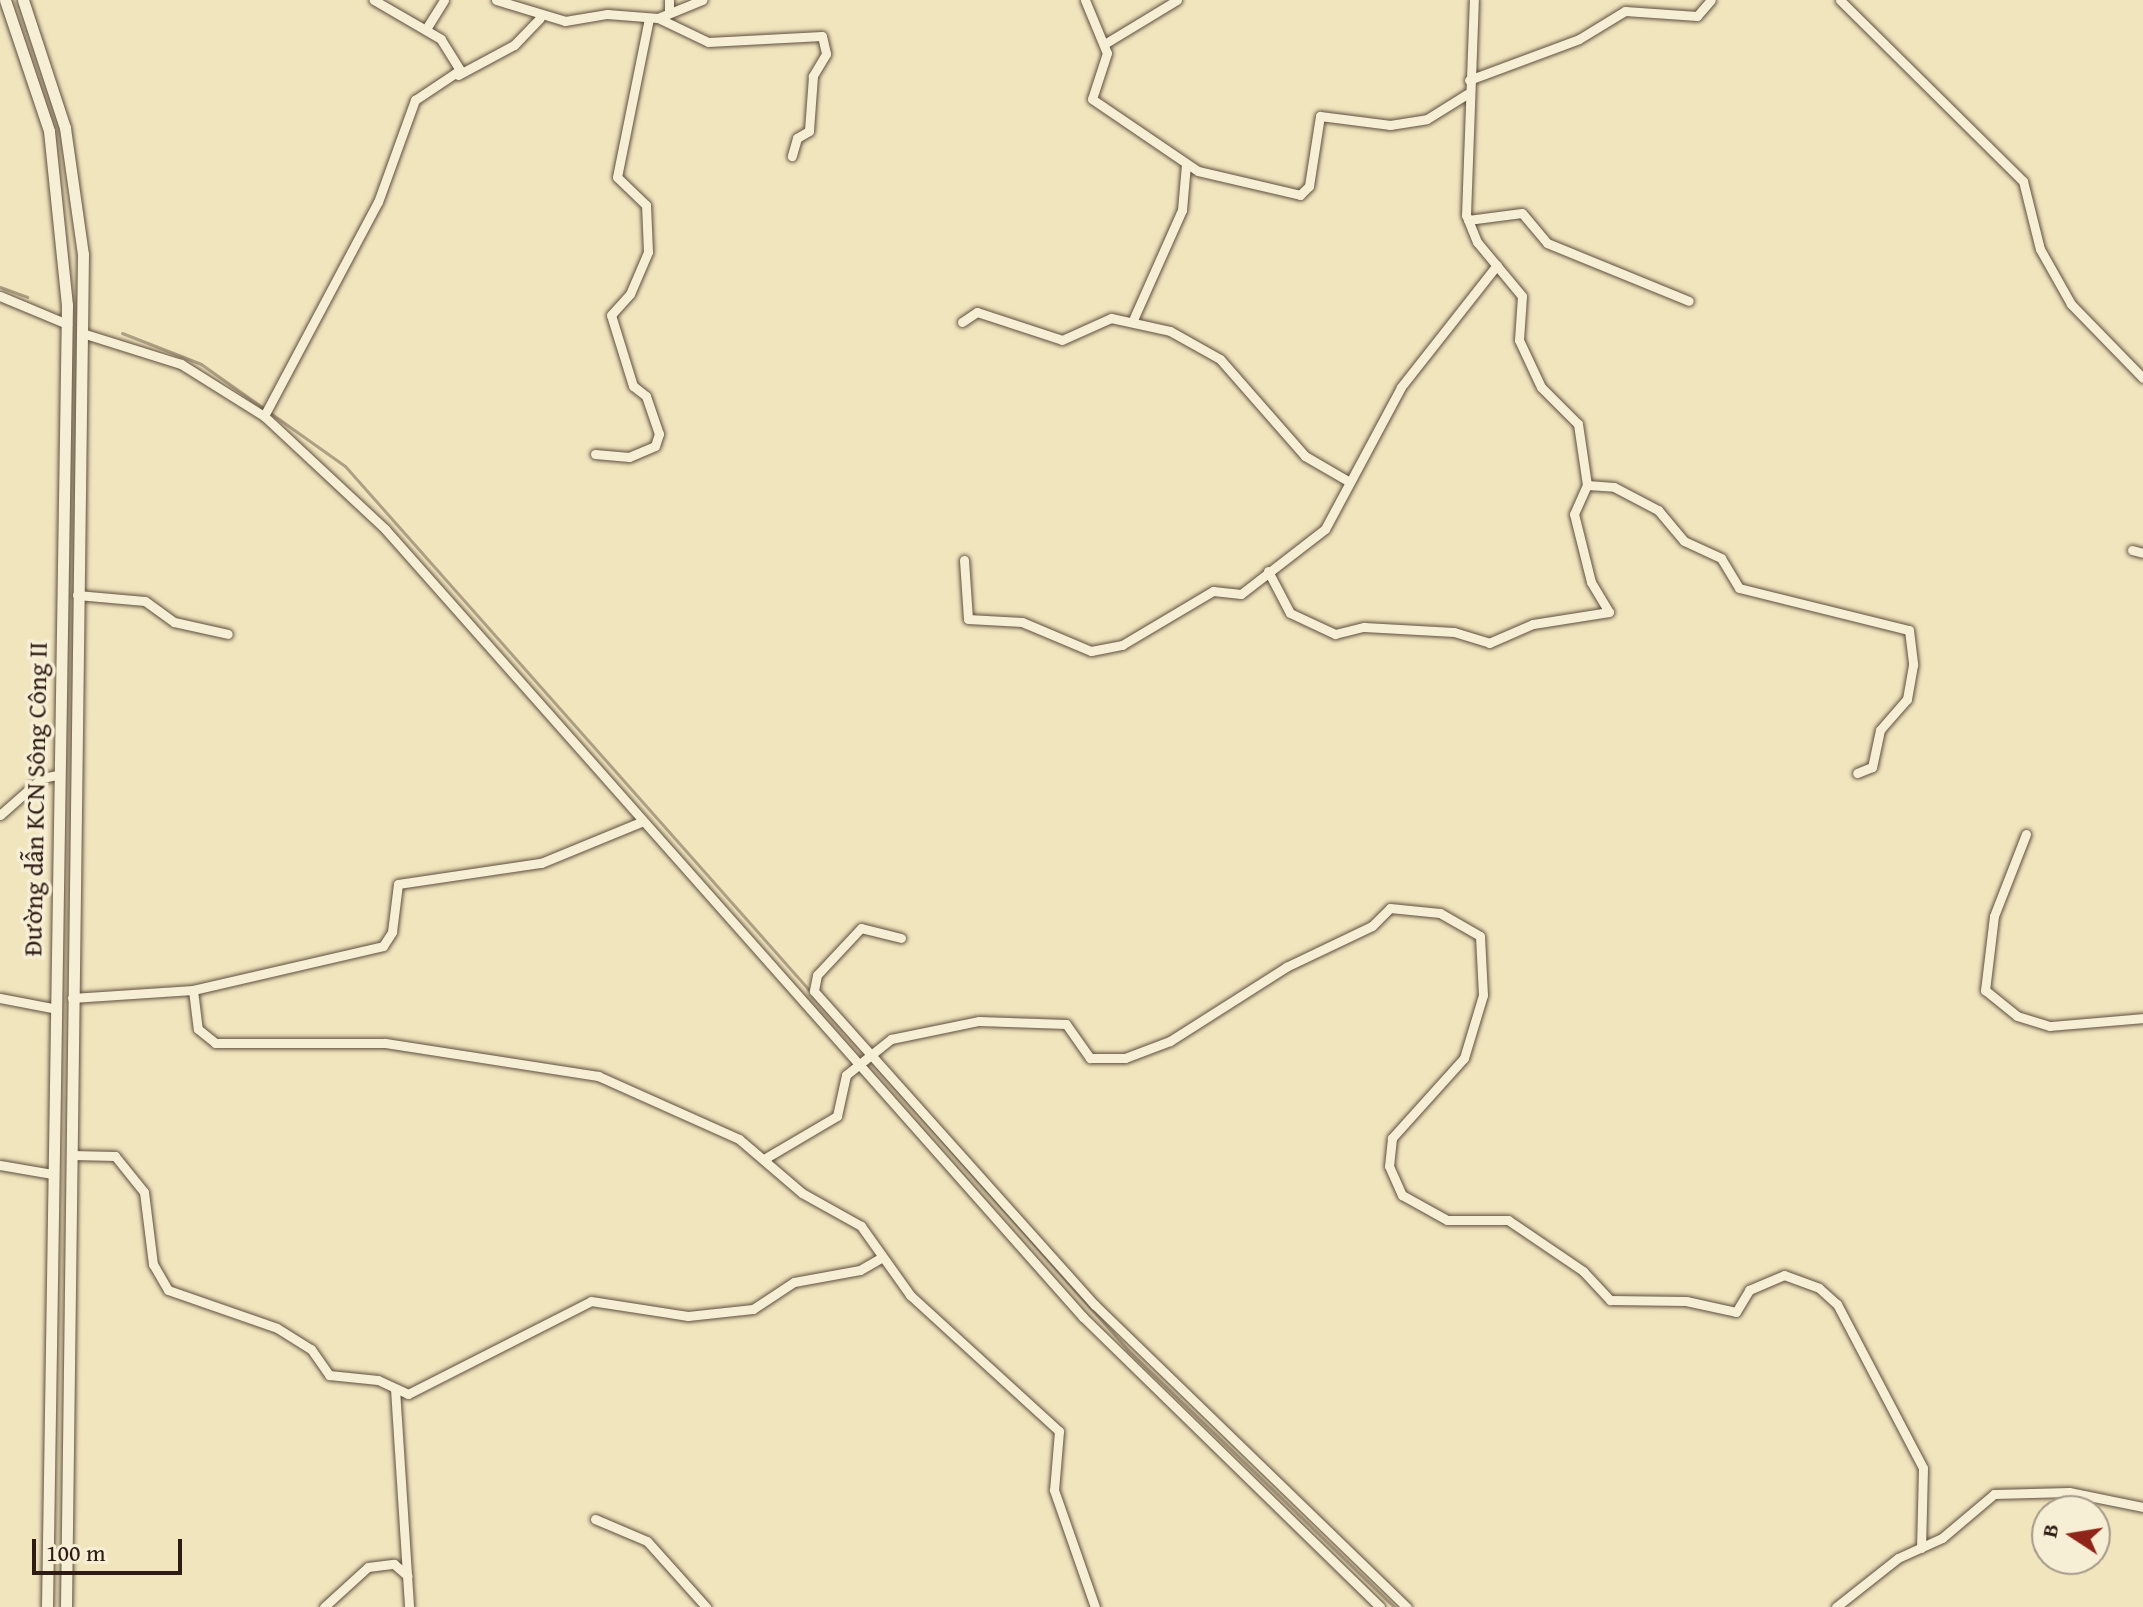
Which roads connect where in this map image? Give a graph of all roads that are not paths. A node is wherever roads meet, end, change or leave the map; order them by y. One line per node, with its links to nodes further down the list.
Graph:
1 (5, 0): 21 (street, Đường dẫn KCN Sông Công II)
2 (23, 0): 20 (street, Đường dẫn KCN Sông Công II)
3 (374, 0): 16 (street)
4 (444, 0): 16 (street)
5 (496, 0): 14 (street)
6 (669, 0): 13 (street)
7 (702, 0): 13 (street)
8 (1085, 0): 17 (street)
9 (1177, 0): 17 (street)
10 (1474, 0): 19 (street)
11 (1711, 0): 19 (street)
12 (1840, 0): 33 (street)
13 (669, 13): 15 (street)
14 (540, 18): 15 (street); 18 (street)
15 (653, 19): 23 (street); 35 (street)
16 (426, 29): 18 (street)
17 (1106, 43): 24 (street)
18 (458, 75): 34 (street)
19 (1469, 80): 22 (street)
20 (54, 86): 21 (street); 32 (street, Đường dẫn KCN Sông Công II)
21 (39, 91): 31 (street, Đường dẫn KCN Sông Công II)
22 (1467, 94): 24 (street); 25 (street)
23 (792, 156)
24 (1186, 164): 29 (street)
25 (1468, 220): 26 (street); 28 (street)
26 (1497, 265): 36 (street); 37 (street)
27 (0, 296): 31 (street)
28 (1689, 301)
29 (1133, 320): 30 (street); 36 (street)
30 (962, 322)
31 (67, 324): 45 (street, Đường dẫn KCN Sông Công II)
32 (82, 333): 34 (street); 42 (street, Đường dẫn KCN Sông Công II)
33 (2143, 378)
34 (265, 415): 49 (street)
35 (595, 454)
36 (1348, 481): 41 (street)
37 (1587, 485): 41 (street); 44 (street)
38 (2132, 550): 39 (street)
39 (2143, 553)
40 (964, 560): 41 (street)
41 (1268, 571)
42 (77, 595): 43 (street); 48 (street, Đường dẫn KCN Sông Công II)
43 (228, 634)
44 (1857, 773)
45 (58, 775): 46 (street); 47 (street, Đường dẫn KCN Sông Công II)
46 (0, 815)
47 (57, 821): 48 (street); 55 (street, Đường dẫn KCN Sông Công II)
48 (73, 821): 54 (street, Đường dẫn KCN Sông Công II)
49 (641, 822): 52 (street); 57 (street)
50 (2026, 834): 56 (street)
51 (901, 938): 57 (street)
52 (193, 990): 54 (street); 59 (street)
53 (0, 998): 55 (street)
54 (72, 998): 58 (street, Đường dẫn KCN Sông Công II)
55 (52, 1008): 61 (street, Đường dẫn KCN Sông Công II)
56 (2143, 1018)
57 (863, 1057): 59 (street); 64 (street); 65 (street); 68 (street)
58 (72, 1155): 63 (street); 71 (street, Đường dẫn KCN Sông Công II)
59 (764, 1159): 62 (street)
60 (0, 1165): 61 (street)
61 (52, 1174): 70 (street, Đường dẫn KCN Sông Công II)
62 (881, 1258): 63 (street); 75 (street)
63 (395, 1389): 69 (street)
64 (1225, 1429): 65 (street); 77 (street)
65 (1209, 1440): 76 (street)
66 (2143, 1507): 68 (street)
67 (595, 1519): 74 (street)
68 (1921, 1548): 78 (street)
69 (408, 1576): 72 (street); 73 (street)
70 (47, 1607)
71 (66, 1607)
72 (324, 1607)
73 (409, 1607)
74 (706, 1607)
75 (1095, 1607)
76 (1380, 1607)
77 (1407, 1607)
78 (1836, 1607)

